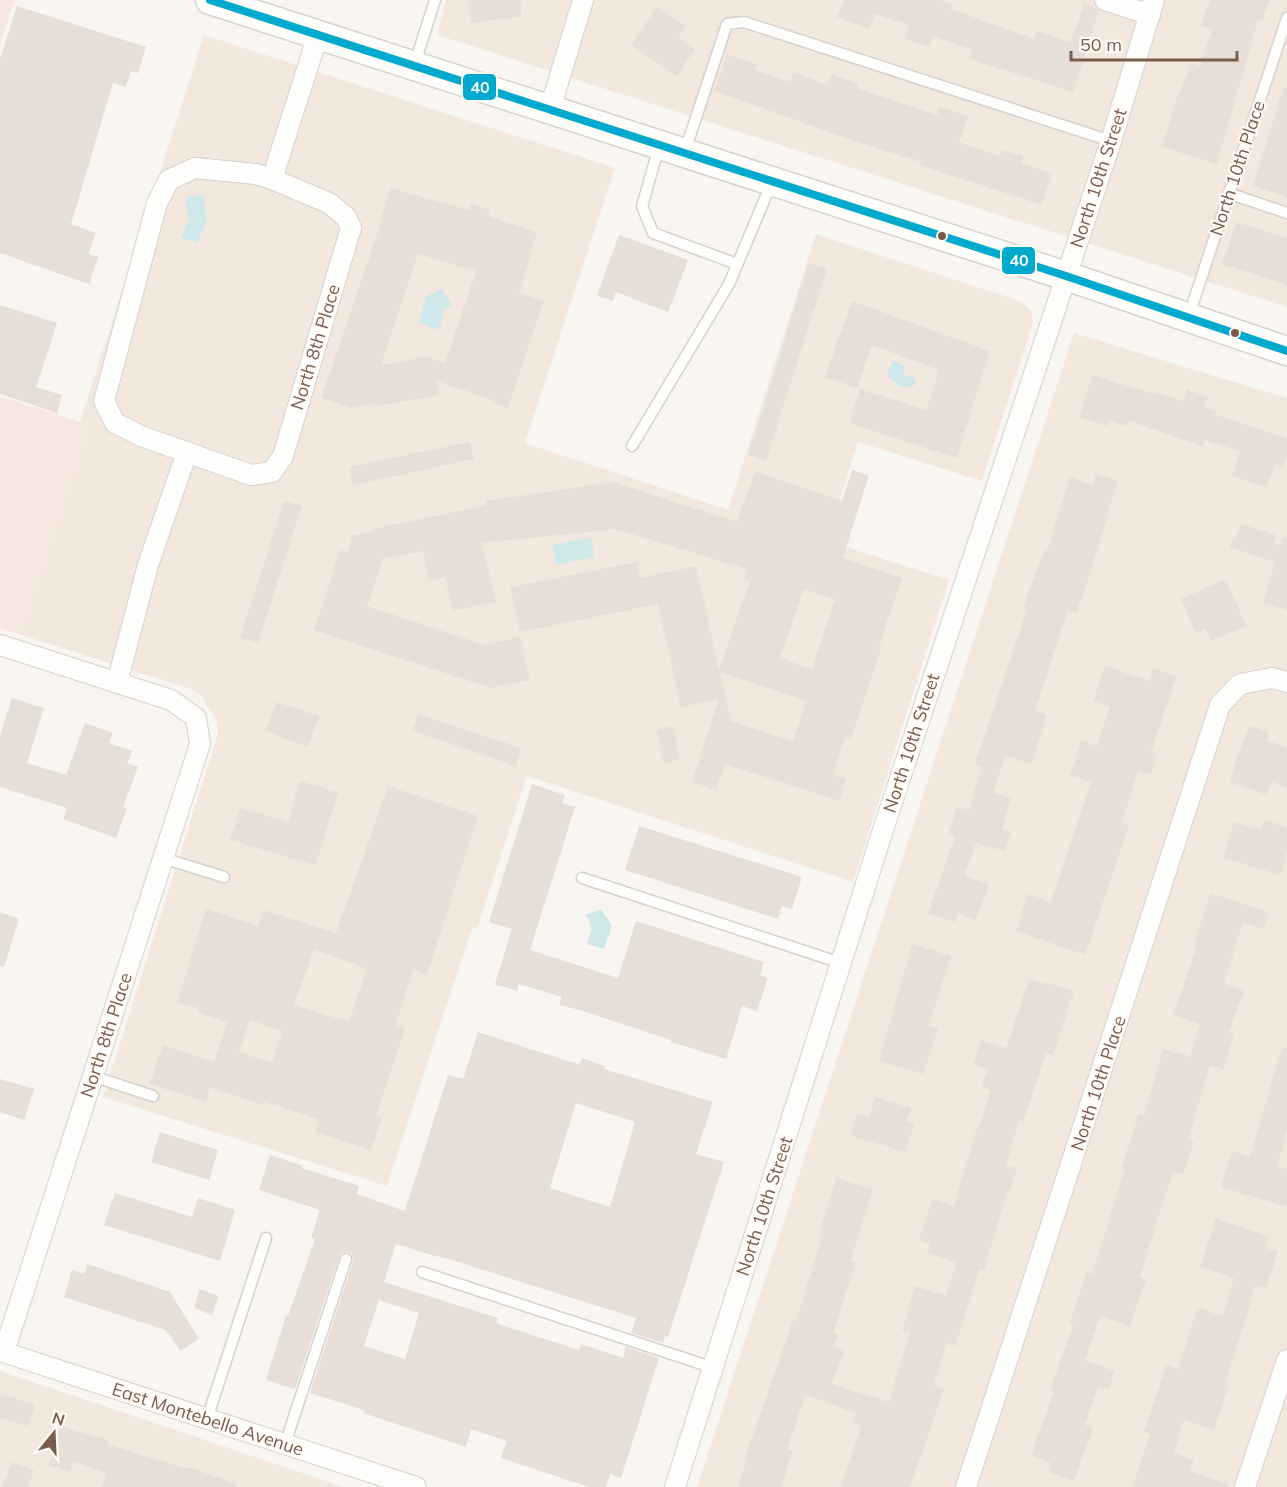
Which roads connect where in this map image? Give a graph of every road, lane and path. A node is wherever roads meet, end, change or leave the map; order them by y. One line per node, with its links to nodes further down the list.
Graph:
1 (210, 0): 7 (main road)
2 (435, 0): 8 (lane)
3 (583, 0): 9 (street)
4 (1105, 0): 5 (street)
5 (1152, 7): 10 (street, North 10th Street)
6 (1287, 18): 14 (lane, North 10th Place)
7 (318, 35): 8 (main road); 12 (street)
8 (414, 67): 9 (main road)
9 (550, 109): 11 (main road)
10 (1111, 141): 11 (lane); 17 (street, North 10th Street)
11 (672, 149): 13 (main road); 16 (lane)
12 (272, 179): 21 (street, North 8th Place); 21 (street, North 8th Place)
13 (772, 182): 16 (lane); 17 (main road)
14 (1228, 193): 15 (lane); 18 (lane, North 10th Place)
15 (1287, 213)
16 (737, 264): 20 (lane)
17 (1066, 276): 18 (main road); 28 (street, North 10th Street)
18 (1188, 318): 19 (main road)
19 (1287, 351)
20 (632, 446)
21 (187, 452): 24 (street)
22 (0, 645): 24 (street)
23 (1287, 682): 41 (street, North 10th Place)
24 (117, 683): 25 (street, North 8th Place)
25 (163, 858): 26 (lane); 29 (street, North 8th Place)
26 (225, 877)
27 (582, 878): 28 (lane)
28 (841, 963): 36 (street, North 10th Street)
29 (92, 1076): 30 (lane); 34 (street, North 8th Place)
30 (153, 1096)
31 (266, 1238): 37 (lane)
32 (346, 1259): 38 (lane)
33 (422, 1272): 36 (lane)
34 (2, 1351): 37 (street, East Montebello Avenue)
35 (1287, 1360): 42 (street)
36 (714, 1368): 40 (street, North 10th Street)
37 (207, 1419): 38 (street, East Montebello Avenue)
38 (285, 1444): 39 (street, East Montebello Avenue)
39 (416, 1487)
40 (675, 1487)
41 (966, 1487)
42 (1245, 1487)

